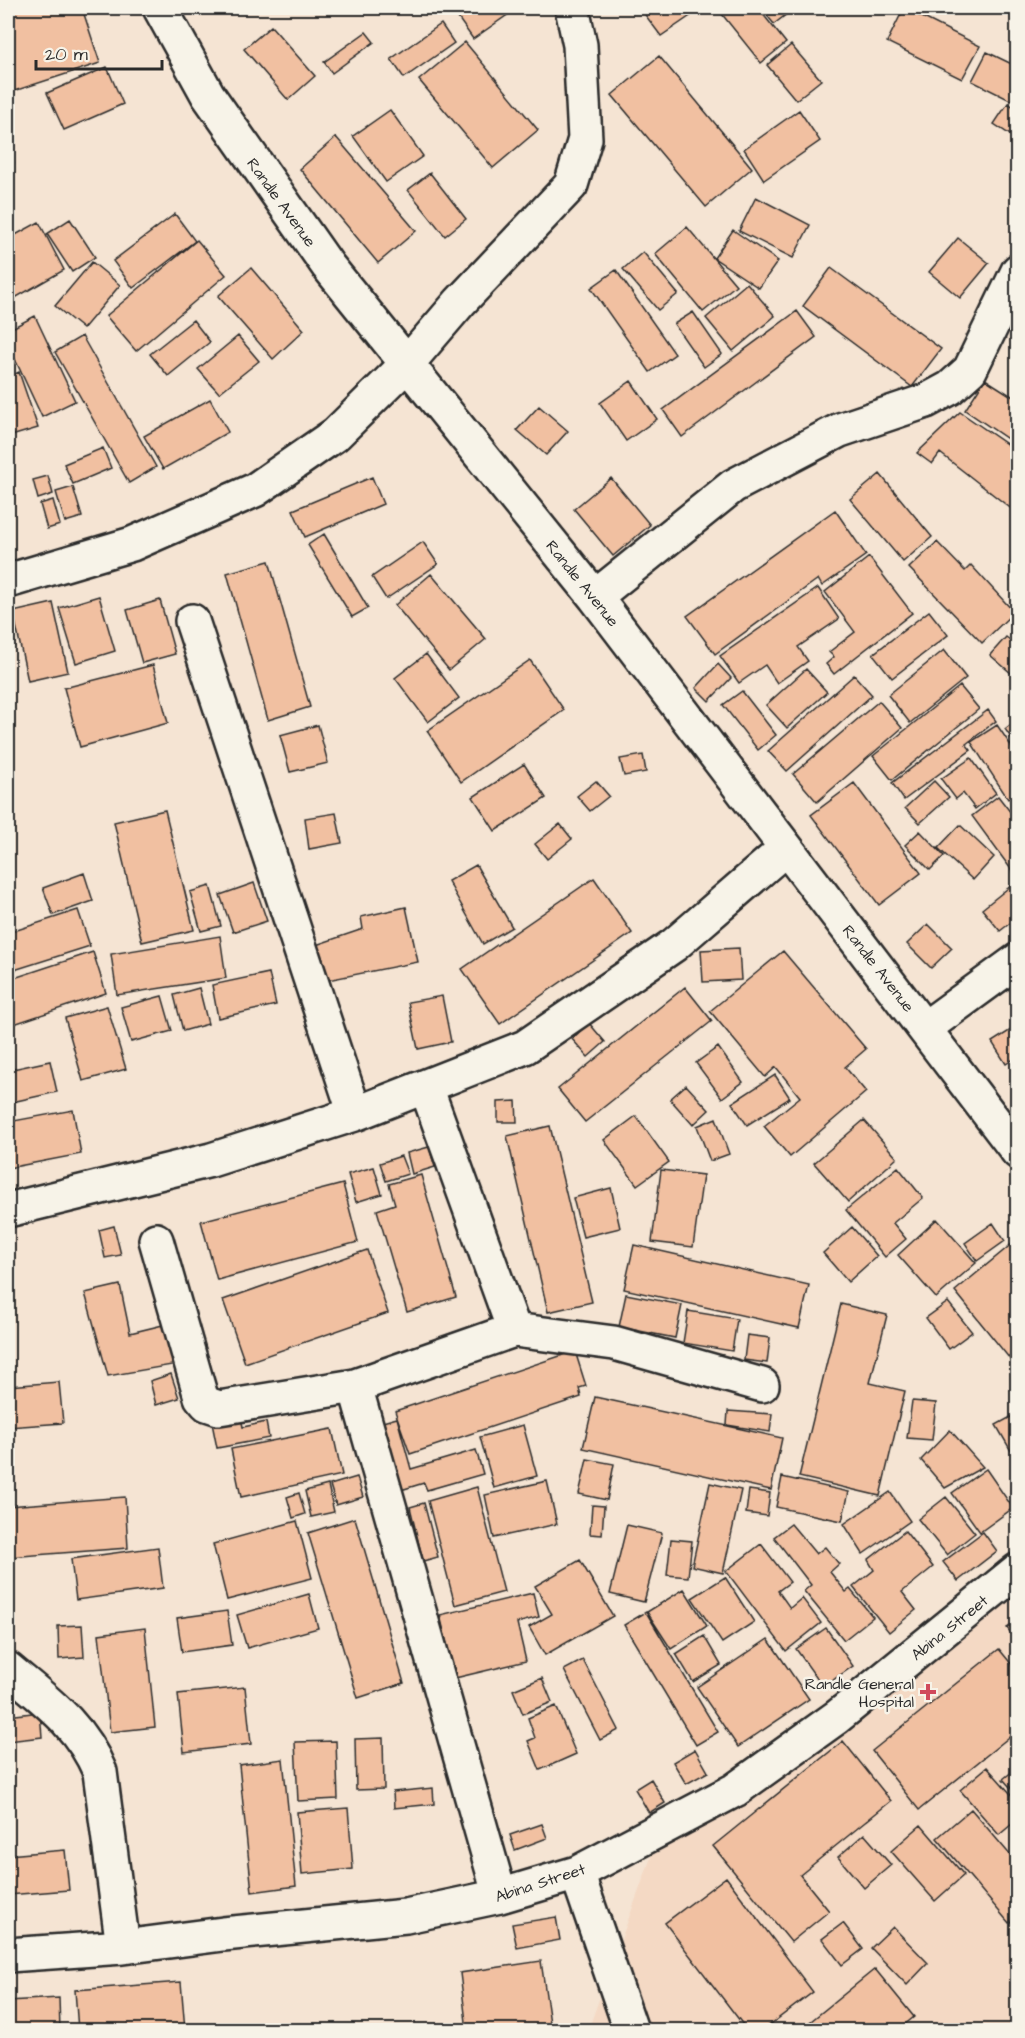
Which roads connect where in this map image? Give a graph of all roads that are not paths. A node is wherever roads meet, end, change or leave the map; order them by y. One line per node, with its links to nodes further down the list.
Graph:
1 (160, 8): 4 (street, Randle Avenue)
2 (572, 8): 4 (street)
3 (1017, 271): 6 (street)
4 (406, 365): 5 (street); 6 (street, Randle Avenue)
5 (8, 581)
6 (595, 597): 8 (street, Randle Avenue)
7 (192, 621): 12 (street)
8 (786, 848): 10 (street, Randle Avenue); 11 (street)
9 (1017, 960): 10 (street)
10 (925, 1028): 13 (street, Randle Avenue)
11 (426, 1087): 12 (street); 16 (street)
12 (355, 1114): 14 (street)
13 (1017, 1152)
14 (8, 1210)
15 (156, 1240): 18 (street)
16 (514, 1330): 17 (street); 18 (street)
17 (762, 1385)
18 (355, 1386): 22 (street)
19 (1017, 1570): 21 (street, Abina Street)
20 (8, 1669): 23 (street)
21 (577, 1873): 22 (street, Abina Street); 25 (street)
22 (500, 1896): 23 (street, Abina Street)
23 (123, 1947): 24 (street, Abina Street)
24 (8, 1955)
25 (631, 2031)

